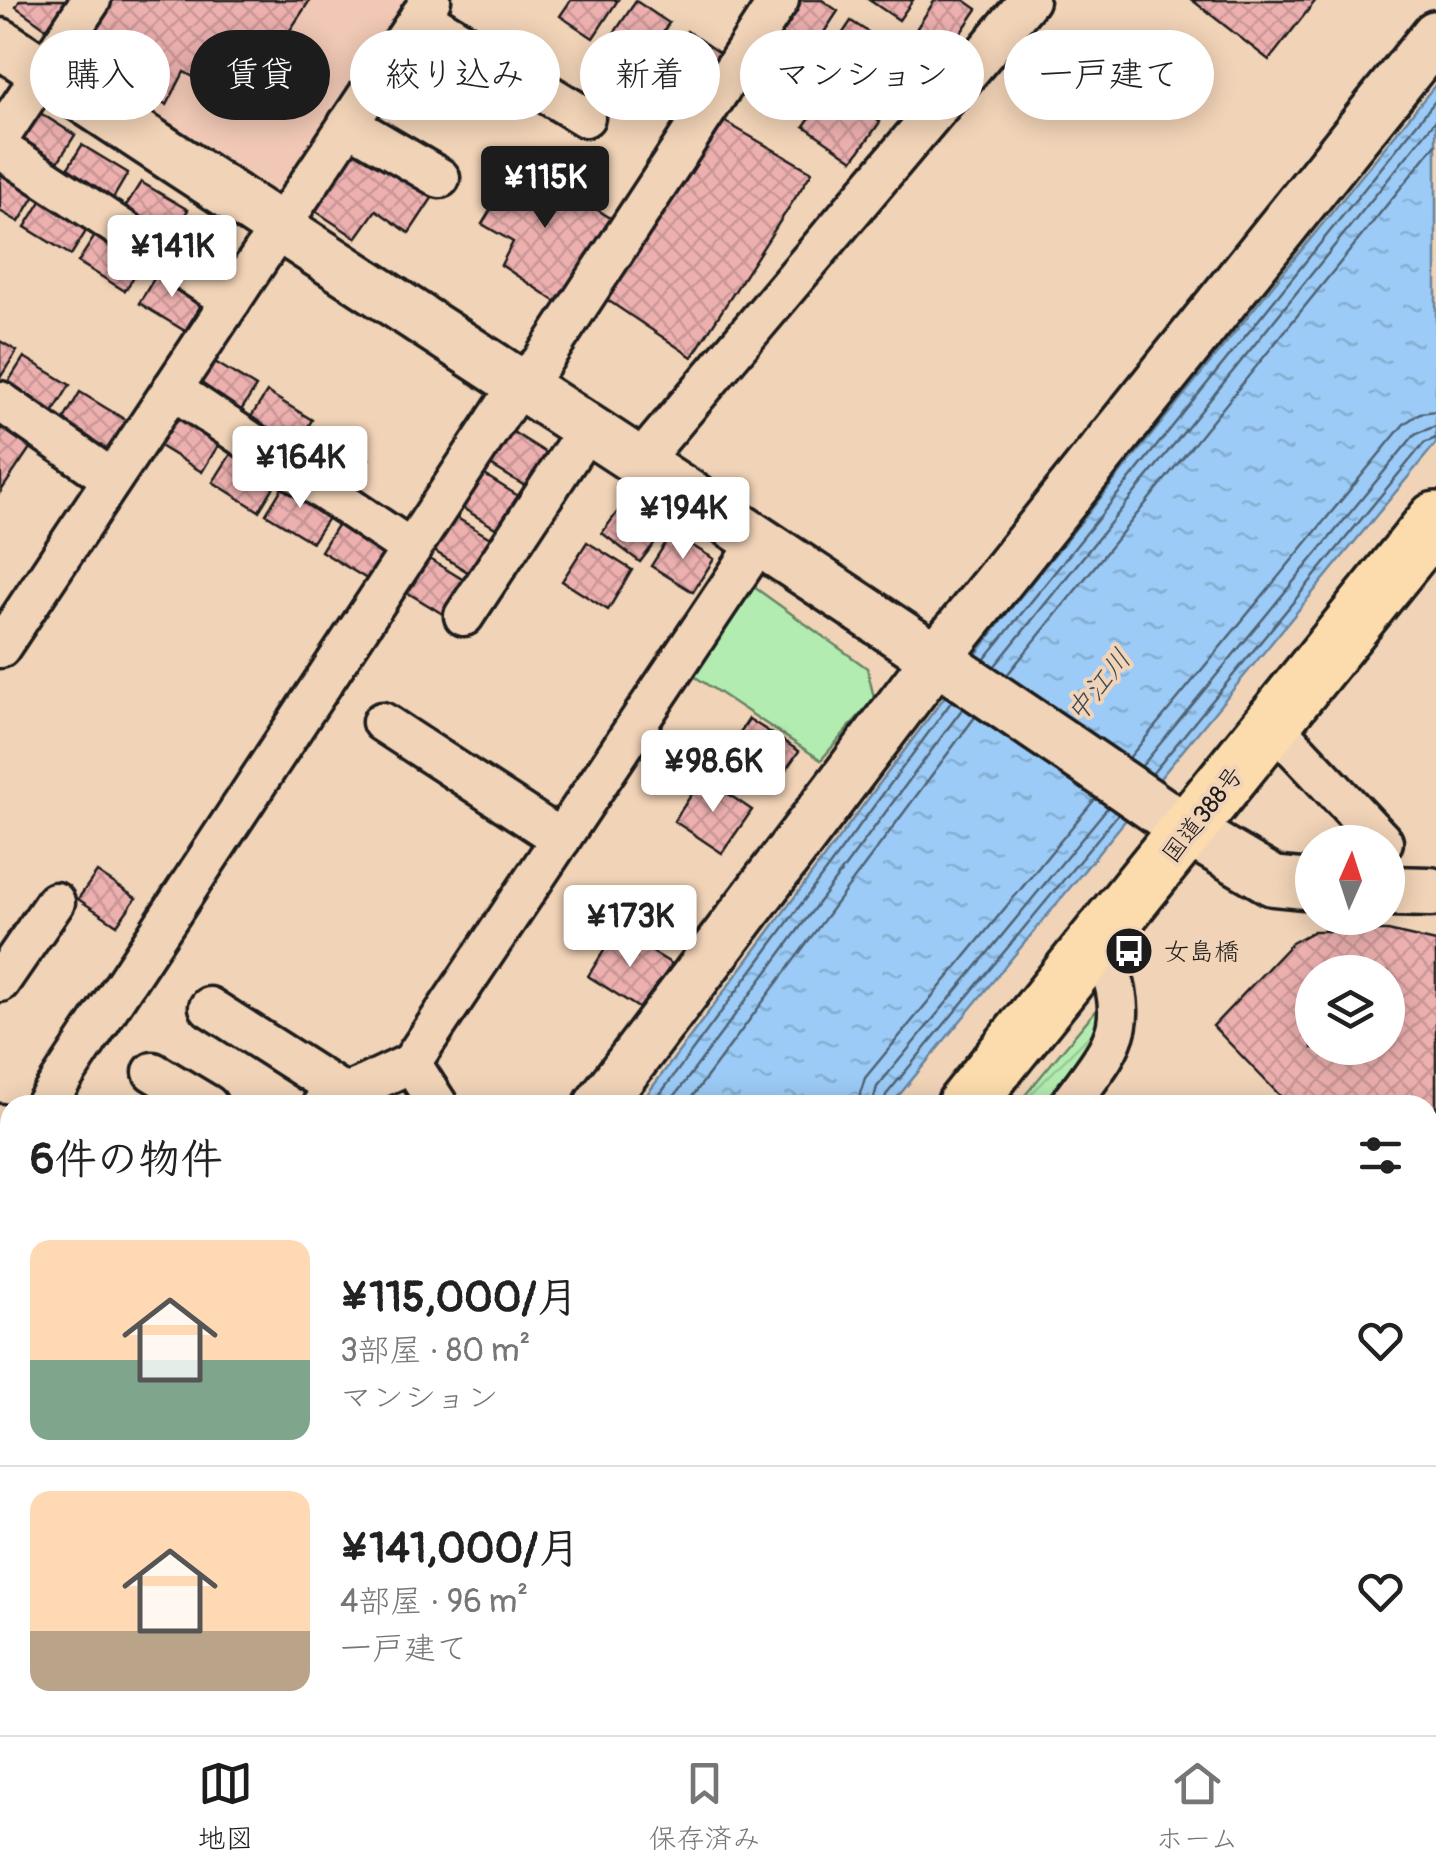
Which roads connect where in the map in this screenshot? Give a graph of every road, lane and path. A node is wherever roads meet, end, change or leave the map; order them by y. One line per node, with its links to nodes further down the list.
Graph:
1 (91, 0): 5 (street)
2 (779, 0): 17 (street)
3 (1029, 0): 21 (street)
4 (426, 8): 10 (street); 12 (street)
5 (71, 30)
6 (1436, 35): 28 (street)
7 (0, 43): 8 (street)
8 (30, 63)
9 (30, 101): 13 (street)
10 (580, 114)
11 (116, 120): 15 (street)
12 (348, 124): 14 (street); 15 (street)
13 (7, 148): 16 (street)
14 (440, 178)
15 (279, 229): 16 (street); 17 (street)
16 (230, 302): 18 (street)
17 (521, 382): 20 (street); 25 (street)
18 (172, 389): 22 (street); 25 (street)
19 (0, 401): 22 (street)
20 (588, 428): 21 (street); 26 (street)
21 (640, 462): 24 (street)
22 (112, 479): 27 (street)
23 (1436, 520): 30 (highway, 国道388号)
24 (760, 542): 28 (street); 33 (street)
25 (411, 549): 41 (street)
26 (464, 616)
27 (0, 648)
28 (945, 666): 31 (street); 46 (street)
29 (382, 722): 33 (street)
30 (1272, 723): 31 (highway, 国道388号); 32 (street)
31 (1173, 820): 34 (street); 36 (highway, 国道388号)
32 (1366, 825)
33 (561, 839): 39 (street)
34 (1295, 883)
35 (55, 902): 37 (street)
36 (1100, 941): 47 (highway, 国道388号); 48 (street)
37 (0, 982)
38 (209, 1008): 43 (street)
39 (410, 1063): 44 (street); 45 (street)
40 (153, 1072): 42 (street)
41 (52, 1095)
42 (191, 1095)
43 (326, 1095)
44 (343, 1095)
45 (431, 1095)
46 (607, 1095)
47 (973, 1095)
48 (1077, 1095)

